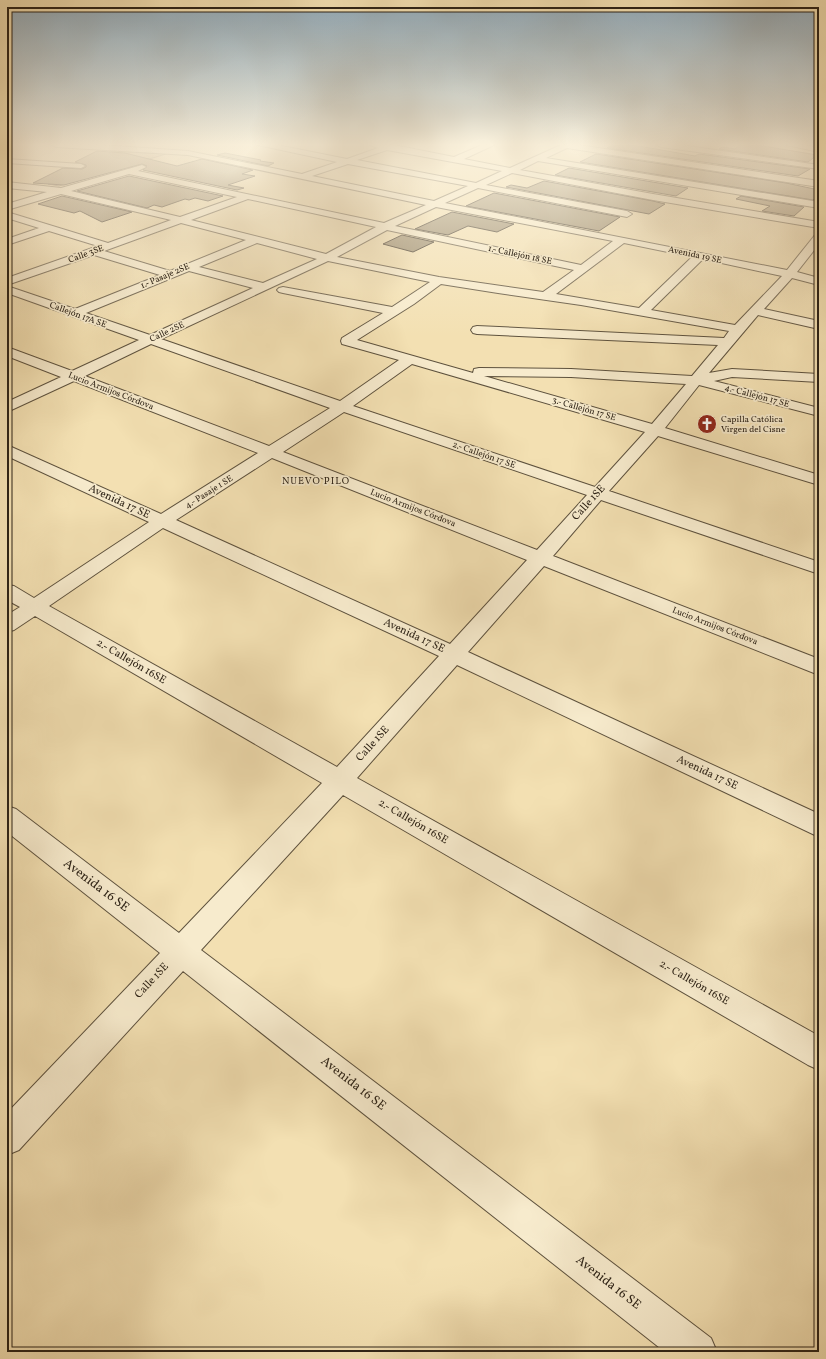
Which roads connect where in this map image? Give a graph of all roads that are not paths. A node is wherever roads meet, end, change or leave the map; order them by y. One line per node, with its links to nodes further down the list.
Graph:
1 (132, 208): 10 (street)
2 (212, 208): 10 (street, Calle 3SE)
3 (299, 208): 12 (street, 1.- Callejón 18 SE)
4 (424, 208): 12 (street, Calle 2SE)
5 (457, 208): 16 (street, Avenida 19 SE)
6 (598, 208): 8 (street)
7 (721, 208): 11 (street)
8 (627, 214)
9 (7, 215): 13 (street)
10 (180, 220): 15 (street); 18 (street, Calle 3SE)
11 (819, 225)
12 (384, 226): 21 (street, Calle 2SE); 23 (street, 1.- Callejón 18 SE)
13 (49, 228): 17 (street); 18 (street)
14 (819, 238): 25 (street, Calle 1SE)
15 (255, 240): 21 (street); 22 (street, 1.- Pasaje 2SE)
16 (622, 240): 20 (street, Avenida 19 SE); 23 (street)
17 (7, 242)
18 (108, 246): 19 (street, Calle 3SE)
19 (93, 251): 24 (street); 27 (street, Calle 3SE)
20 (700, 256): 25 (street, Avenida 19 SE); 35 (street)
21 (327, 258): 26 (street); 29 (street, Calle 2SE)
22 (187, 267): 24 (street, 1.- Pasaje 2SE); 29 (street)
23 (583, 269): 32 (street)
24 (169, 274): 36 (street, 1.- Pasaje 2SE)
25 (790, 274): 28 (street, Avenida 19 SE); 33 (street, Calle 1SE)
26 (438, 280): 32 (street); 34 (street)
27 (7, 282)
28 (819, 282)
29 (263, 287): 40 (street, Calle 2SE)
30 (7, 289): 36 (street, Callejón 17A SE)
31 (283, 290): 34 (street)
32 (546, 296): 35 (street)
33 (756, 310): 37 (street); 38 (street, Calle 1SE)
34 (393, 311): 43 (street, 3.- Callejón 17 SE)
35 (642, 312): 38 (street)
36 (75, 314): 40 (street, Callejón 17A SE)
37 (819, 325)
38 (738, 329): 41 (street, Calle 1SE)
39 (477, 330): 41 (street)
40 (149, 340): 45 (street, Calle 2SE); 48 (street, 2.- Callejón 17 SE)
41 (728, 342): 47 (street, Calle 1SE)
42 (7, 351): 45 (street, Lucio Armijos Córdova)
43 (410, 359): 44 (street, 3.- Callejón 17 SE); 48 (street, 4.- Pasaje 1 SE)
44 (450, 371): 47 (street); 51 (street, 3.- Callejón 17 SE)
45 (73, 377): 49 (street, Calle 2SE); 53 (street, Lucio Armijos Córdova)
46 (819, 378): 47 (street)
47 (696, 380): 50 (street, 4.- Callejón 17 SE); 51 (street, Calle 1SE)
48 (342, 407): 53 (street, 4.- Pasaje 1 SE); 55 (street, 2.- Callejón 17 SE)
49 (7, 408)
50 (819, 412)
51 (655, 430): 54 (street, 3.- Callejón 17 SE); 55 (street, Calle 1SE)
52 (7, 450): 56 (street, Avenida 17 SE)
53 (272, 453): 56 (street, 4.- Pasaje 1 SE); 57 (street, Lucio Armijos Córdova)
54 (819, 480)
55 (598, 493): 57 (street, Calle 1SE); 58 (street, 2.- Callejón 17 SE)
56 (162, 521): 60 (street, 4.- Pasaje 1 SE); 62 (street, Avenida 17 SE)
57 (540, 558): 62 (street, Calle 1SE); 63 (street, Lucio Armijos Córdova)
58 (819, 568)
59 (7, 591): 60 (street, 2.- Callejón 16SE)
60 (34, 606): 61 (street, 4.- Pasaje 1 SE); 64 (street, 2.- Callejón 16SE)
61 (7, 625)
62 (453, 654): 64 (street, Calle 1SE); 66 (street, Avenida 17 SE)
63 (819, 667)
64 (340, 781): 67 (street, Calle 1SE); 68 (street, 2.- Callejón 16SE)
65 (7, 817): 67 (street, Avenida 16 SE)
66 (819, 826)
67 (180, 950): 69 (street, Calle 1SE); 70 (street, Avenida 16 SE)
68 (819, 1054)
69 (7, 1138)
70 (697, 1352)

